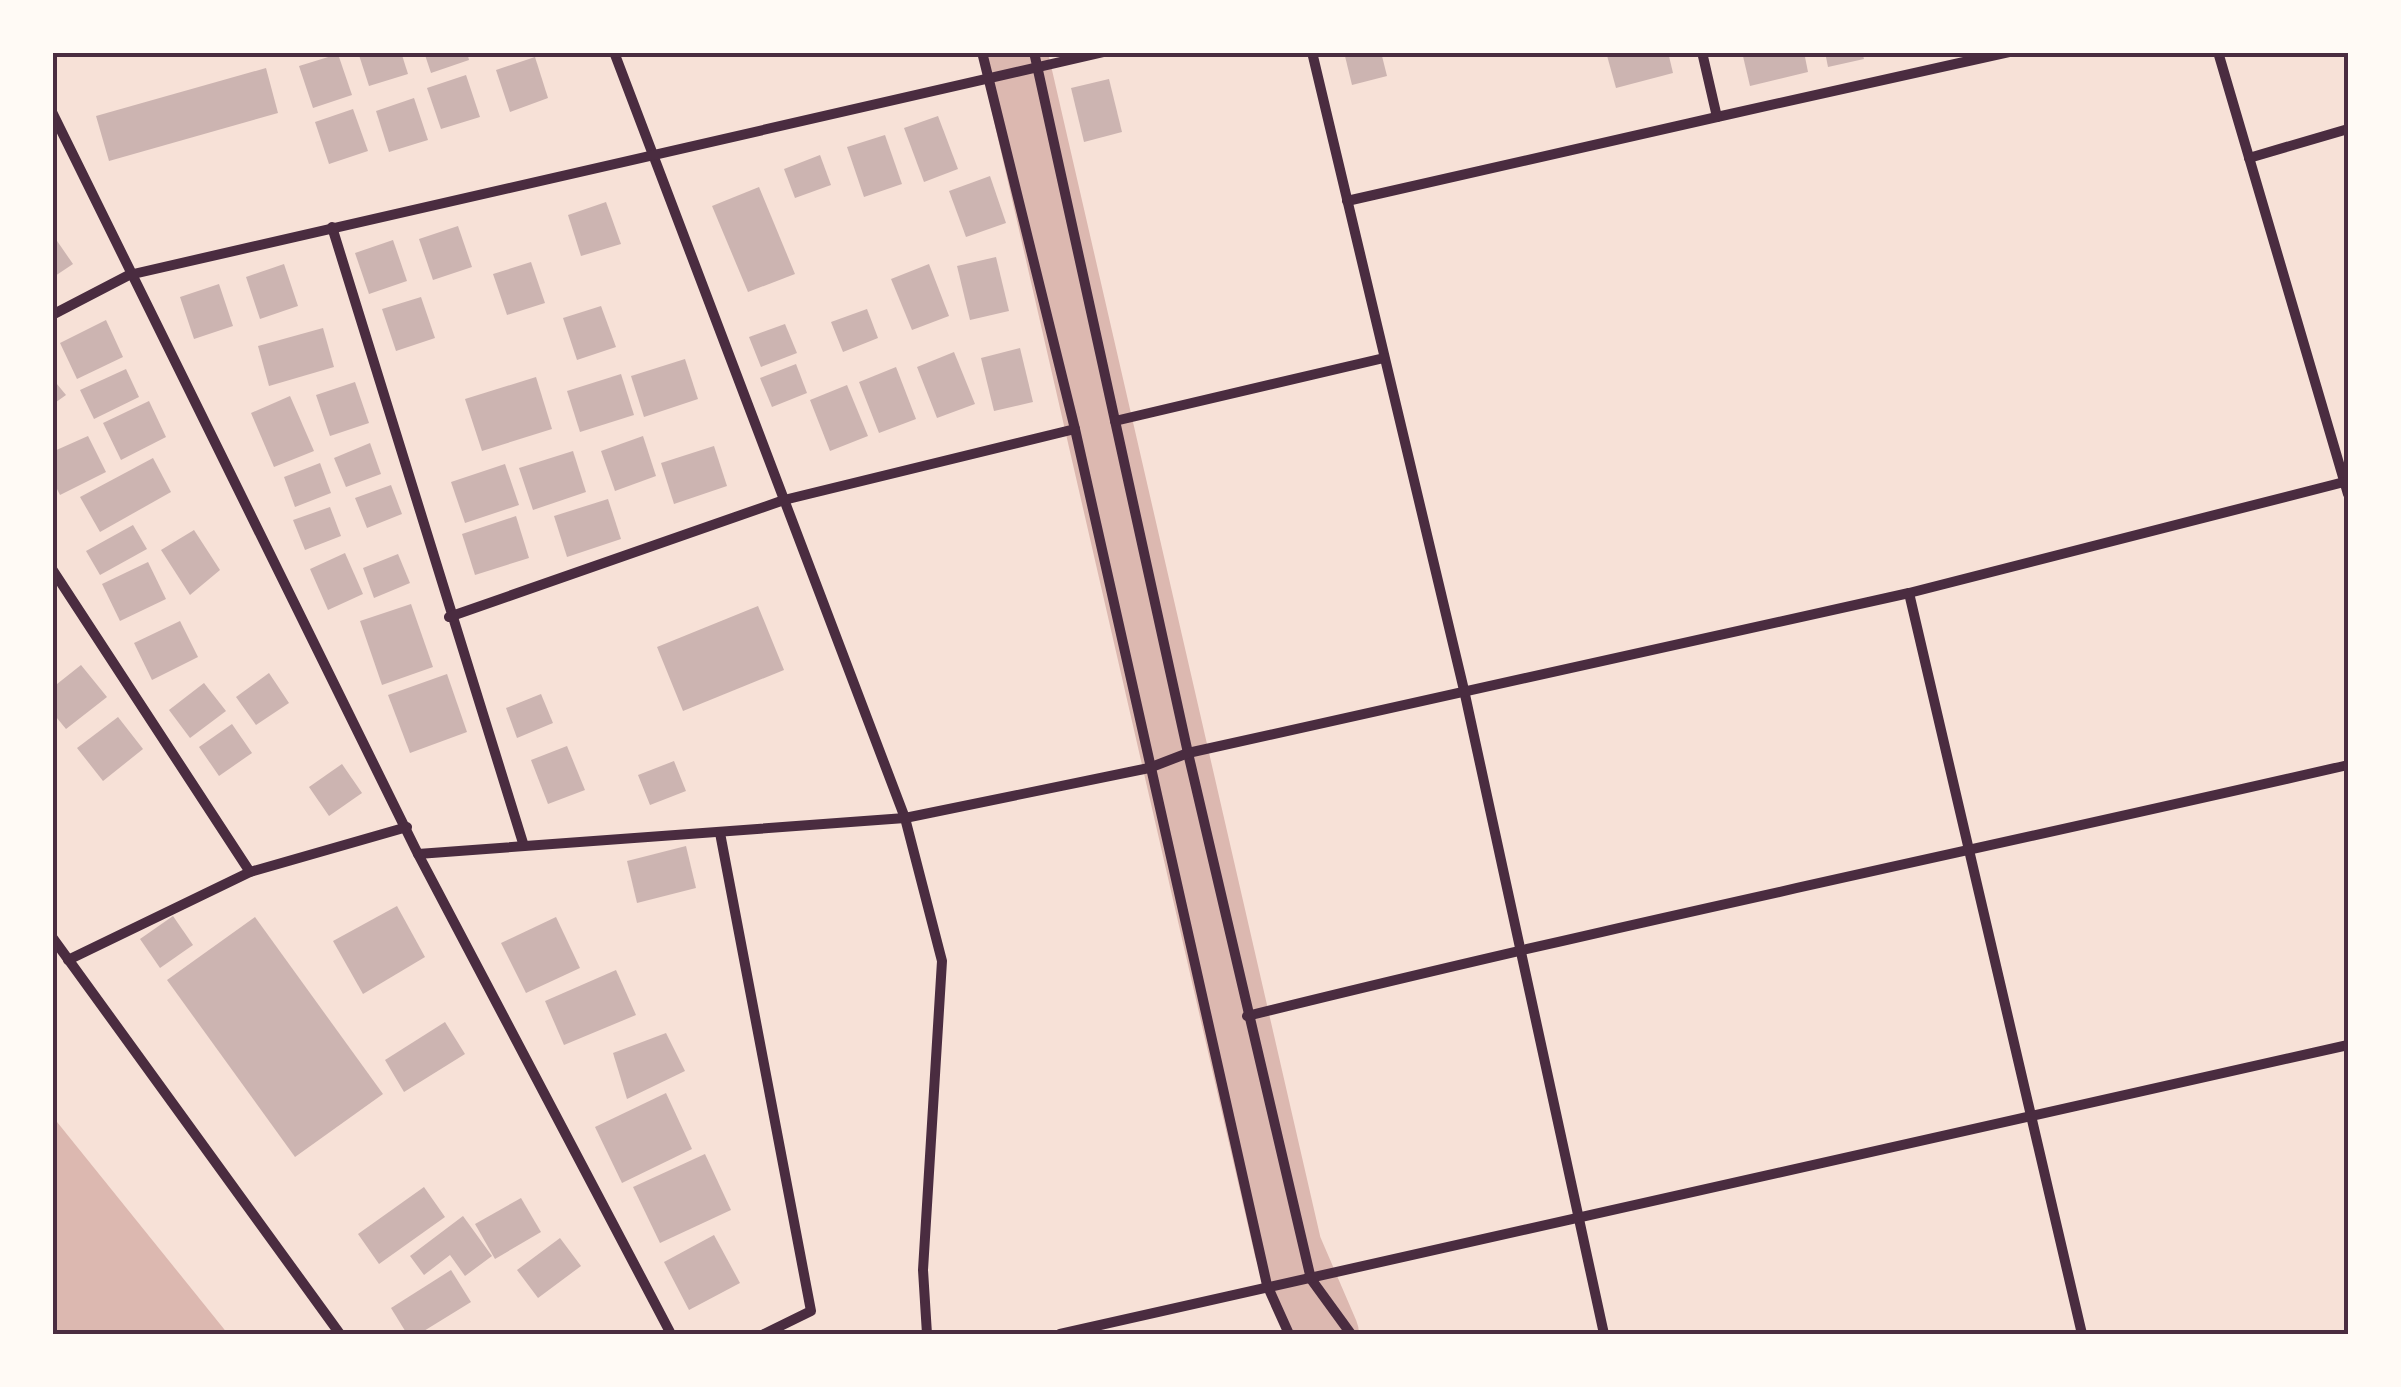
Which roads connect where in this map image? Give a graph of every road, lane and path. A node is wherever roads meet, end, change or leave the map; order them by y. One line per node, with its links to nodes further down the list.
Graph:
1 (614, 52): 14 (street)
2 (982, 52): 10 (street)
3 (1034, 52): 9 (street)
4 (1104, 52): 9 (street)
5 (1312, 52): 16 (street)
6 (1702, 52): 12 (street)
7 (2009, 52): 12 (street)
8 (2218, 52): 15 (street)
9 (1038, 69): 10 (street); 21 (street)
10 (990, 82): 14 (street); 22 (street)
11 (52, 112): 18 (street)
12 (1716, 118): 16 (street)
13 (2348, 129): 15 (street)
14 (654, 158): 17 (street); 24 (street)
15 (2250, 158): 23 (street)
16 (1347, 201): 20 (street)
17 (332, 227): 18 (street); 27 (street)
18 (130, 275): 19 (street); 33 (street)
19 (52, 315)
20 (1384, 358): 21 (street); 28 (street)
21 (1115, 420): 29 (street)
22 (1075, 430): 24 (street); 31 (street)
23 (2348, 485): 26 (street)
24 (784, 500): 27 (street); 32 (street)
25 (52, 569): 38 (street)
26 (1908, 593): 28 (street); 36 (street)
27 (449, 618): 35 (street)
28 (1464, 690): 29 (street); 40 (street)
29 (1188, 753): 31 (street); 42 (street)
30 (2348, 764): 36 (street)
31 (1149, 768): 32 (street); 47 (street)
32 (906, 818): 34 (street); 51 (street)
33 (407, 827): 37 (street); 38 (street)
34 (720, 833): 35 (street); 50 (street)
35 (523, 843): 37 (street)
36 (1970, 852): 40 (street); 44 (street)
37 (418, 854): 49 (street)
38 (250, 872): 41 (street)
39 (52, 937): 41 (street)
40 (1522, 948): 42 (street); 45 (street)
41 (68, 960): 48 (street)
42 (1247, 1016): 46 (street)
43 (2348, 1045): 44 (street)
44 (2032, 1118): 45 (street); 56 (street)
45 (1576, 1219): 46 (street); 55 (street)
46 (1311, 1279): 47 (street); 54 (street)
47 (1267, 1285): 52 (street); 53 (street)
48 (340, 1334)
49 (671, 1334)
50 (764, 1334)
51 (927, 1334)
52 (1060, 1334)
53 (1289, 1334)
54 (1352, 1334)
55 (1604, 1334)
56 (2082, 1334)

